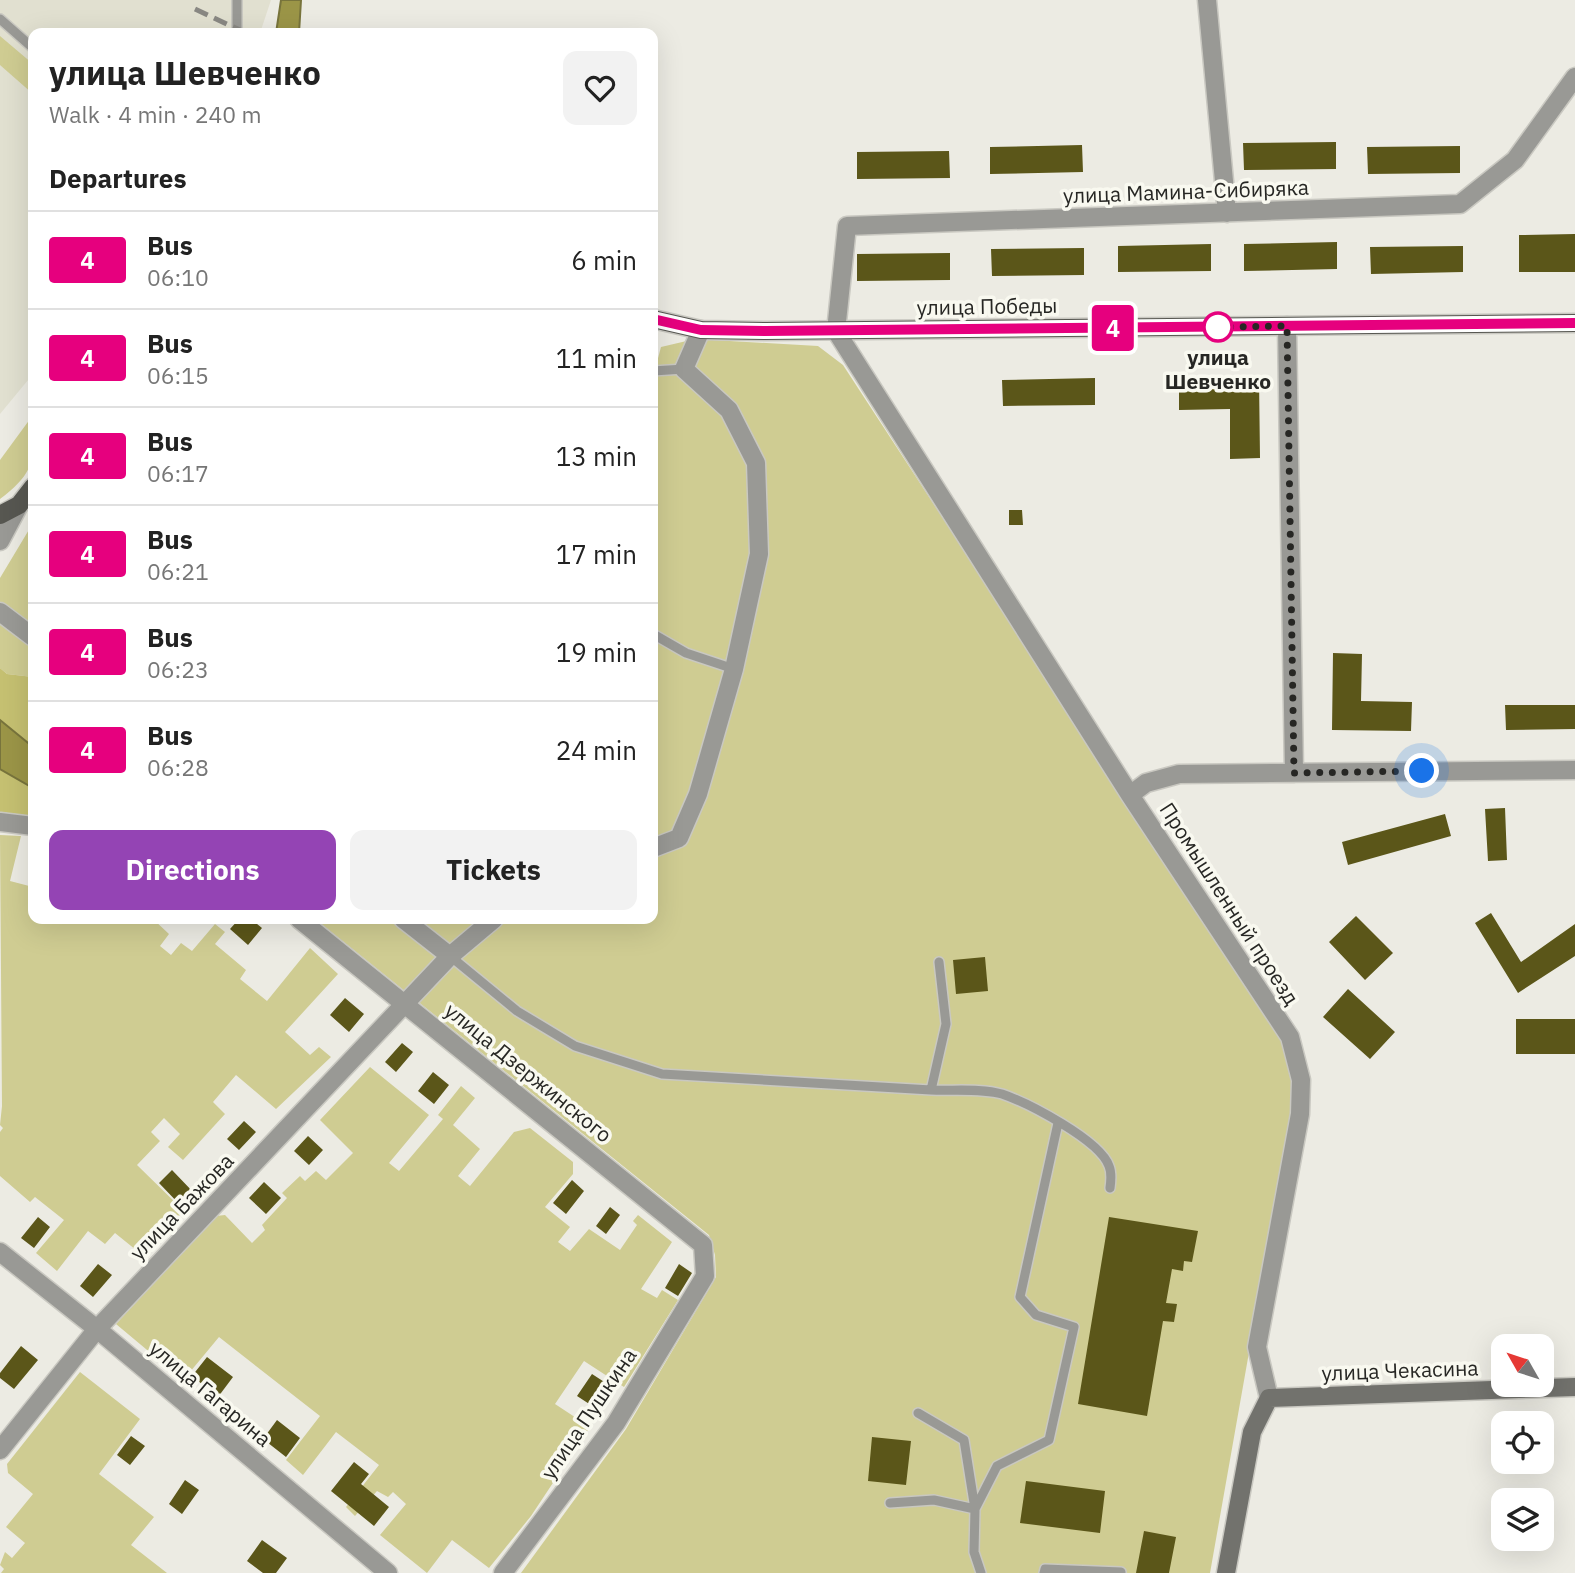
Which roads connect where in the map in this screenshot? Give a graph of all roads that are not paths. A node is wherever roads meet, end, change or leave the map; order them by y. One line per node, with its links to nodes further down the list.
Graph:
1 (237, 0): 4 (lane)
2 (1207, 0): 7 (street)
3 (0, 19): 5 (lane)
4 (237, 28)
5 (28, 44)
6 (1575, 77): 7 (street, улица Мамина-Сибиряка)
7 (1227, 214): 12 (street, улица Мамина-Сибиряка)
8 (658, 320): 11 (main road, улица Победы)
9 (1575, 323): 10 (main road, улица Победы)
10 (1287, 326): 12 (main road, улица Победы); 24 (street)
11 (701, 330): 12 (main road, улица Победы); 13 (street)
12 (836, 331): 25 (street, Промышленный проезд)
13 (684, 369): 14 (lane); 22 (street)
14 (658, 371)
15 (28, 493): 16 (main road)
16 (19, 505): 17 (main road); 18 (street)
17 (0, 515)
18 (0, 541)
19 (0, 612): 20 (street)
20 (28, 633)
21 (658, 637): 22 (lane)
22 (734, 669): 28 (street)
23 (1575, 770): 24 (street)
24 (1294, 773): 25 (street)
25 (1130, 795): 42 (street, Промышленный проезд)
26 (0, 822): 27 (street)
27 (28, 825)
28 (658, 846)
29 (305, 924): 34 (street, улица Дзержинского)
30 (409, 924): 32 (street)
31 (488, 924): 32 (street, улица Бажова)
32 (450, 956): 34 (street, улица Бажова); 35 (lane)
33 (939, 962): 35 (lane)
34 (407, 1003): 39 (street, улица Дзержинского); 40 (street, улица Бажова)
35 (931, 1090): 36 (lane)
36 (1058, 1123): 37 (lane); 46 (lane)
37 (1110, 1188)
38 (0, 1252): 40 (street, улица Гагарина)
39 (705, 1276): 49 (street, улица Пушкина)
40 (97, 1329): 44 (street, улица Бажова); 48 (street, улица Гагарина)
41 (1575, 1387): 42 (street, улица Чекасина)
42 (1269, 1398): 52 (street)
43 (918, 1413): 46 (lane)
44 (0, 1450)
45 (890, 1503): 46 (lane)
46 (975, 1509): 50 (lane)
47 (1121, 1572): 51 (lane)
48 (388, 1573)
49 (503, 1573)
50 (981, 1573)
51 (1044, 1573)
52 (1226, 1573)

